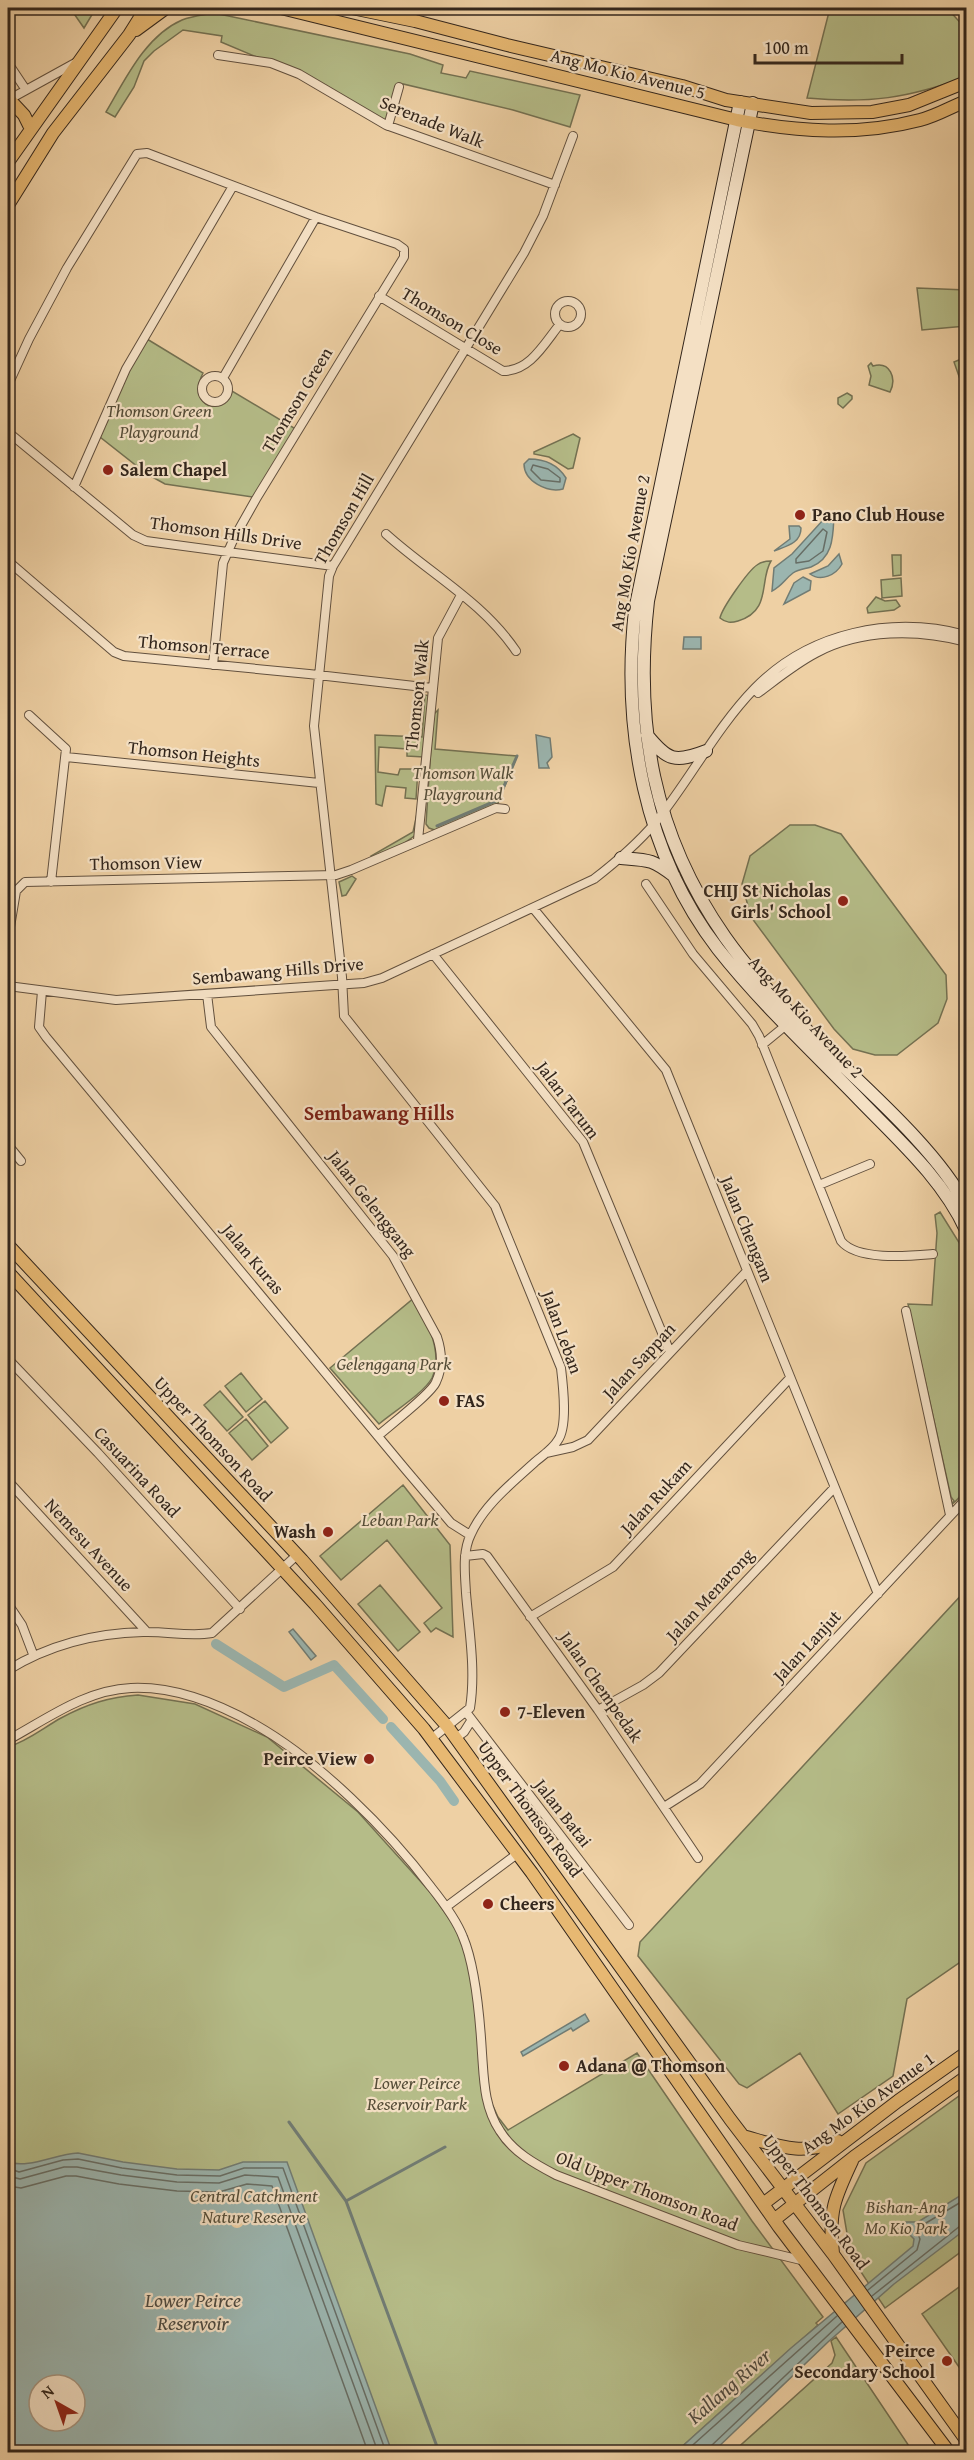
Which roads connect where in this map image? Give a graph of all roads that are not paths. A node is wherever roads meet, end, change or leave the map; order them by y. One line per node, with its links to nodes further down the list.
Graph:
1 (117, 8): 8 (main road)
2 (146, 8): 6 (main road)
3 (166, 8): 6 (main road)
4 (281, 8): 16 (main road, Ang Mo Kio Avenue 5)
5 (352, 8): 15 (main road, Ang Mo Kio Avenue 5)
6 (129, 35): 23 (main road)
7 (218, 55): 17 (street, Serenade Walk)
8 (80, 60): 12 (street); 18 (main road)
9 (8, 63): 12 (street)
10 (966, 82): 15 (main road, Ang Mo Kio Avenue 5)
11 (399, 87): 17 (street)
12 (26, 90): 13 (street)
13 (8, 100): 18 (main road)
14 (966, 101): 16 (main road, Ang Mo Kio Avenue 5)
15 (747, 103): 16 (main road, Ang Mo Kio Avenue 2)
16 (744, 121): 25 (main road, Ang Mo Kio Avenue 2)
17 (388, 126): 21 (street, Serenade Walk)
18 (30, 127): 20 (main road)
19 (573, 136): 21 (street)
20 (8, 162)
21 (555, 185): 28 (street, Thomson Hill)
22 (232, 186): 24 (street, Thomson Green); 30 (street, Thomson Green); 32 (street)
23 (8, 205)
24 (316, 217): 26 (street, Thomson Green); 29 (street)
25 (707, 293): 46 (main road, Ang Mo Kio Avenue 2); 52 (main road, Ang Mo Kio Avenue 2)
26 (379, 296): 28 (street, Thomson Close); 34 (street, Thomson Green)
27 (560, 324): 28 (street, Thomson Close)
28 (467, 350): 36 (street, Thomson Hill)
29 (223, 378)
30 (8, 386)
31 (8, 432): 32 (street, Thomson Hills Drive)
32 (74, 487): 34 (street, Thomson Hills Drive)
33 (386, 534): 37 (street)
34 (226, 553): 36 (street, Thomson Hills Drive); 41 (street, Thomson Green)
35 (8, 561): 41 (street, Thomson Terrace)
36 (333, 566): 42 (street, Thomson Hill)
37 (461, 595): 40 (street); 43 (street, Thomson Walk)
38 (966, 635): 44 (street)
39 (966, 642): 44 (street)
40 (516, 651)
41 (213, 665): 42 (street, Thomson Terrace)
42 (319, 675): 43 (street, Thomson Terrace); 49 (street, Thomson Hill)
43 (432, 688): 53 (street, Thomson Walk)
44 (752, 694): 47 (street, Sembawang Hills Drive)
45 (29, 715): 48 (street)
46 (646, 734): 47 (main road); 51 (main road, Ang Mo Kio Avenue 2)
47 (706, 751): 51 (street, Sembawang Hills Drive)
48 (66, 757): 49 (street, Thomson Heights); 57 (street)
49 (319, 783): 55 (street, Thomson Hill)
50 (505, 809): 53 (street)
51 (663, 812): 52 (street, Sembawang Hills Drive); 66 (main road, Ang Mo Kio Avenue 2)
52 (654, 824): 54 (street, Sembawang Hills Drive); 56 (main road, Ang Mo Kio Avenue 2)
53 (418, 840): 55 (street)
54 (621, 858): 56 (main road); 59 (street, Sembawang Hills Drive)
55 (329, 875): 57 (street, Thomson View); 62 (street, Thomson Hill)
56 (675, 877): 66 (main road, Ang Mo Kio Avenue 2)
57 (51, 882): 60 (street, Thomson View)
58 (646, 884): 67 (street)
59 (533, 908): 61 (street, Sembawang Hills Drive); 77 (street, Jalan Chengam)
60 (8, 939)
61 (433, 954): 62 (street, Sembawang Hills Drive); 79 (street, Jalan Tarum)
62 (343, 985): 65 (street, Sembawang Hills Drive); 83 (street, Jalan Leban)
63 (8, 986): 64 (street, Sembawang Hills Drive)
64 (42, 991): 65 (street, Sembawang Hills Drive); 82 (street, Jalan Kuras)
65 (207, 994): 82 (street, Jalan Gelenggang)
66 (791, 1021): 67 (street); 72 (main road, Ang Mo Kio Avenue 2); 73 (main road, Ang Mo Kio Avenue 2)
67 (762, 1045): 71 (street)
68 (8, 1145): 69 (street)
69 (21, 1161)
70 (870, 1164): 71 (street)
71 (819, 1185): 75 (street)
72 (966, 1206)
73 (966, 1230)
74 (8, 1245): 89 (main road, Upper Thomson Road)
75 (933, 1254)
76 (8, 1272): 91 (main road, Upper Thomson Road)
77 (747, 1272): 79 (street, Jalan Sappan); 81 (street, Jalan Chengam)
78 (906, 1311): 87 (street)
79 (670, 1352): 83 (street, Jalan Sappan)
80 (9, 1364): 94 (street, Casuarina Road)
81 (790, 1378): 85 (street, Jalan Chengam); 95 (street, Jalan Rukam)
82 (378, 1436): 88 (street, Jalan Kuras)
83 (544, 1454): 88 (street, Jalan Leban)
84 (8, 1481): 96 (street, Nemesu Avenue)
85 (834, 1488): 92 (street, Jalan Chengam); 99 (street, Jalan Menarong)
86 (966, 1499): 87 (street, Jalan Lanjut)
87 (950, 1515): 92 (street, Jalan Lanjut)
88 (470, 1535): 90 (street, Jalan Leban)
89 (297, 1555): 91 (street); 102 (main road, Upper Thomson Road)
90 (465, 1556): 95 (street, Jalan Chempedak); 100 (street, Jalan Leban)
91 (283, 1569): 94 (street); 104 (main road, Upper Thomson Road)
92 (878, 1594): 106 (street, Jalan Lanjut)
93 (8, 1604): 97 (street)
94 (240, 1609): 96 (street)
95 (530, 1617): 99 (street, Jalan Chempedak)
96 (146, 1631): 97 (street)
97 (33, 1654): 98 (street)
98 (8, 1670)
99 (598, 1710): 106 (street, Jalan Chempedak)
100 (466, 1712): 101 (street); 102 (street)
101 (471, 1721): 103 (street); 110 (street, Jalan Batai)
102 (447, 1726): 103 (main road, Upper Thomson Road); 104 (street)
103 (456, 1738): 114 (main road, Upper Thomson Road)
104 (431, 1739): 107 (main road, Upper Thomson Road)
105 (8, 1740): 109 (street, Old Upper Thomson Road)
106 (664, 1807): 108 (street, Jalan Chempedak)
107 (518, 1854): 109 (street, Upper Thomson Road); 117 (main road, Upper Thomson Road)
108 (698, 1858)
109 (446, 1907): 121 (street, Old Upper Thomson Road)
110 (629, 1925)
111 (966, 2053): 113 (main road, Ang Mo Kio Avenue 1)
112 (966, 2077): 115 (main road, Ang Mo Kio Avenue 1)
113 (853, 2134): 114 (main road); 116 (main road, Ang Mo Kio Avenue 1)
114 (743, 2136): 116 (main road, Upper Thomson Road)
115 (854, 2157): 118 (main road, Ang Mo Kio Avenue 1); 120 (main road)
116 (784, 2188): 117 (main road, Ang Mo Kio Avenue 1); 118 (main road, Upper Thomson Road)
117 (763, 2204): 119 (main road, Upper Thomson Road)
118 (795, 2204): 119 (main road, Ang Mo Kio Avenue 1); 120 (main road, Upper Thomson Road)
119 (774, 2220): 121 (main road, Upper Thomson Road)
120 (833, 2254): 122 (main road, Upper Thomson Road)
121 (805, 2261): 123 (main road, Upper Thomson Road)
122 (966, 2440)
123 (949, 2452)

